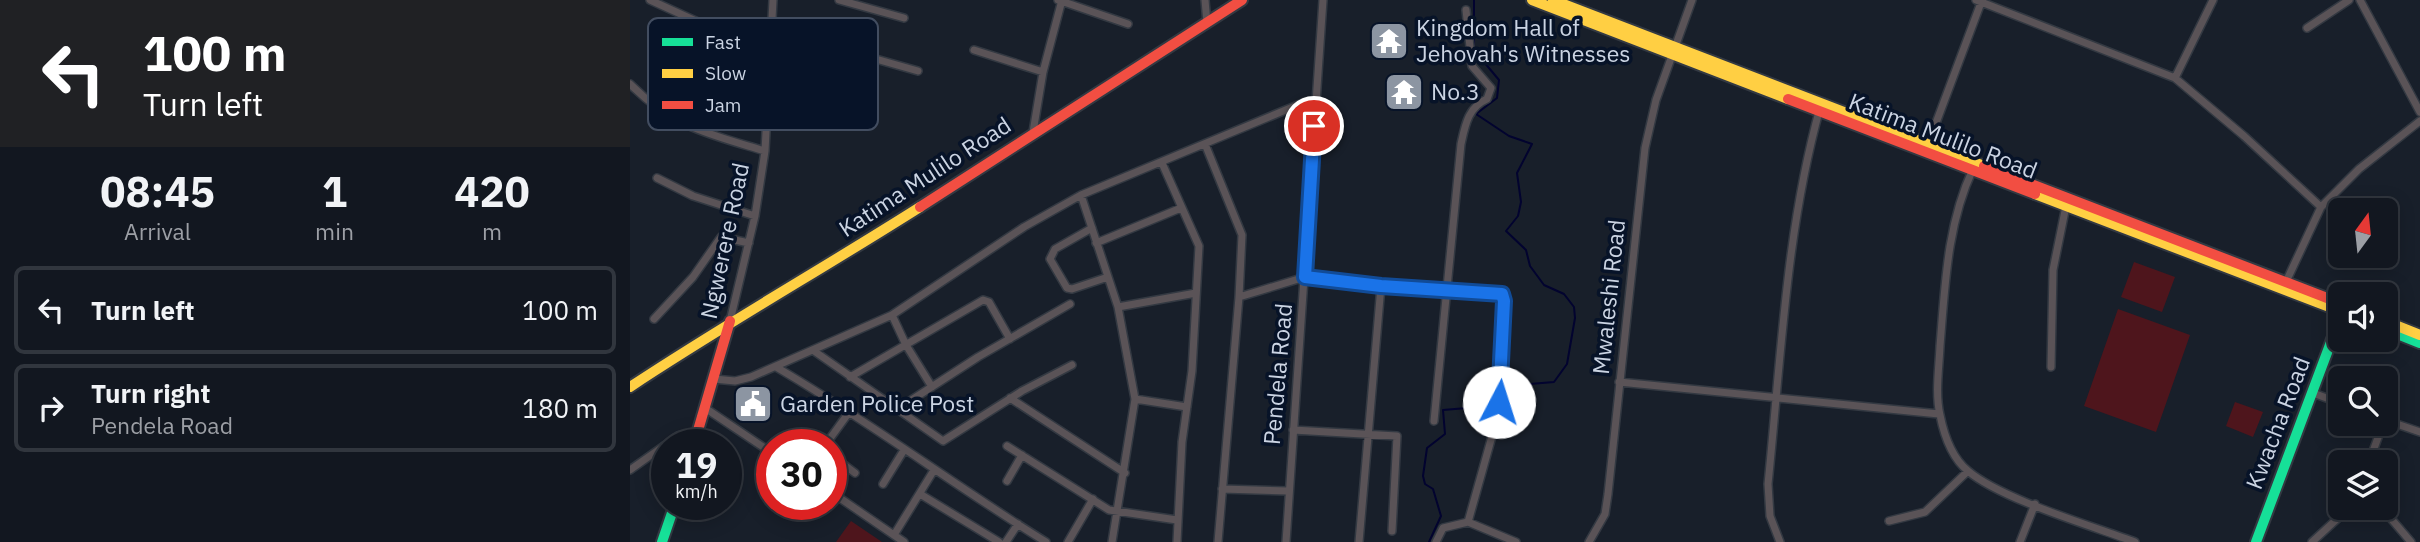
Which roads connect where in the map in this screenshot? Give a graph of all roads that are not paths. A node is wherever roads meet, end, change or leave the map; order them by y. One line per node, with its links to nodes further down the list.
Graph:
1 (650, 0): 16 (street)
2 (773, 0): 17 (street, Ngwerere Road)
3 (839, 0): 18 (street)
4 (1060, 0): 20 (street); 26 (street)
5 (1205, 0): 19 (street)
6 (1242, 0): 19 (main road, Katima Mulilo Road)
7 (1322, 0): 30 (street, Pendela Road)
8 (1532, 0): 23 (main road, Katima Mulilo Road)
9 (1553, 0): 23 (main road, Katima Mulilo Road)
10 (1692, 0): 23 (street, Mwaleshi Road)
11 (2213, 0): 27 (street)
12 (2349, 0): 21 (street)
13 (2360, 0): 32 (street)
14 (1980, 1): 27 (street); 38 (street)
15 (1466, 9): 55 (street)
16 (689, 18)
17 (773, 18)
18 (904, 18)
19 (1207, 23): 36 (main road, Katima Mulilo Road)
20 (1128, 24)
21 (2307, 28)
22 (974, 50): 26 (street)
23 (1673, 52): 31 (main road, Katima Mulilo Road); 78 (street, Mwaleshi Road)
24 (878, 60): 25 (street)
25 (918, 71)
26 (1043, 72): 36 (street)
27 (2175, 78): 45 (street)
28 (630, 84): 29 (street)
29 (648, 100)
30 (1316, 100): 37 (street); 52 (street, Pendela Road)
31 (1821, 107): 38 (main road, Katima Mulilo Road); 84 (street)
32 (2420, 112)
33 (2420, 121): 45 (street)
34 (697, 130): 39 (street)
35 (767, 130): 39 (street, Ngwerere Road)
36 (1034, 132): 64 (main road, Katima Mulilo Road)
37 (1205, 144): 40 (street); 57 (street)
38 (1927, 146): 41 (main road, Katima Mulilo Road); 53 (main road, Katima Mulilo Road)
39 (765, 151): 47 (street, Ngwerere Road)
40 (1162, 163): 43 (street); 46 (street)
41 (1973, 169): 44 (main road, Katima Mulilo Road); 90 (street)
42 (657, 178): 47 (street)
43 (1081, 195): 48 (street); 62 (street)
44 (2066, 206): 53 (main road, Katima Mulilo Road); 75 (street)
45 (2321, 207): 53 (street)
46 (1181, 208): 50 (street); 56 (street)
47 (755, 216): 49 (street, Ngwerere Road)
48 (1092, 228): 50 (street); 51 (street)
49 (749, 243): 63 (street); 64 (street, Ngwerere Road)
50 (1096, 243): 51 (street)
51 (1108, 277): 61 (street)
52 (1305, 277): 54 (street); 57 (street); 95 (street, Pendela Road)
53 (2285, 285): 58 (main road, Katima Mulilo Road); 60 (main road, Katima Mulilo Road)
54 (1381, 286): 55 (street); 97 (street)
55 (1446, 291): 91 (street); 123 (street)
56 (1196, 293): 61 (street); 86 (street)
57 (1239, 298): 111 (street)
58 (2328, 299)
59 (1070, 304): 68 (street)
60 (2328, 305)
61 (1118, 307): 83 (street)
62 (892, 315): 70 (street); 71 (street)
63 (654, 319)
64 (730, 321): 77 (main road, Ngwerere Road); 79 (main road, Katima Mulilo Road)
65 (2398, 326): 67 (main road)
66 (2398, 334): 69 (main road)
67 (2420, 335)
68 (1010, 339): 70 (street); 80 (street)
69 (2420, 343)
70 (906, 345): 76 (street); 80 (street)
71 (814, 351): 74 (street); 76 (street)
72 (2328, 351): 81 (main road, Kwacha Road)
73 (1072, 365): 82 (street)
74 (776, 367): 77 (street); 89 (street)
75 (2051, 368)
76 (850, 377): 88 (street)
77 (714, 379): 87 (main road, Ngwerere Road)
78 (1619, 382): 84 (street); 140 (street, Mwaleshi Road)
79 (630, 387)
80 (932, 387): 88 (street)
81 (2313, 393): 85 (street); 144 (main road, Kwacha Road)
82 (1010, 398): 88 (street); 108 (street)
83 (1135, 399): 86 (street); 108 (street)
84 (1777, 399): 90 (street); 141 (street)
85 (2328, 399)
86 (1187, 407): 119 (street)
87 (705, 408): 93 (main road, Ngwerere Road); 98 (street)
88 (896, 410)
89 (849, 411): 94 (street); 100 (street)
90 (1939, 414): 106 (street)
91 (1434, 421)
92 (2398, 426): 96 (street)
93 (699, 429)
94 (836, 429)
95 (1293, 430): 97 (street); 112 (street, Pendela Road)
96 (2420, 432)
97 (1366, 435): 125 (street); 137 (street)
98 (756, 442)
99 (1007, 446): 102 (street)
100 (904, 450): 105 (street); 110 (street)
101 (651, 455): 104 (street)
102 (1022, 455): 109 (street); 114 (street)
103 (847, 467): 107 (street)
104 (630, 470)
105 (934, 470): 113 (street); 124 (street)
106 (1968, 471): 116 (street); 122 (street)
107 (855, 473)
108 (1125, 473): 117 (street)
109 (1007, 481)
110 (883, 484)
111 (1222, 489): 112 (street); 135 (street)
112 (1288, 491): 136 (street, Pendela Road)
113 (920, 494): 126 (street); 129 (street)
114 (1093, 499): 117 (street); 132 (street)
115 (847, 503): 126 (street)
116 (2035, 504): 142 (street); 143 (street)
117 (1119, 511): 119 (street); 133 (street)
118 (669, 520): 127 (main road)
119 (1177, 520): 134 (street)
120 (2336, 520): 145 (street)
121 (2392, 520): 146 (street)
122 (1889, 521)
123 (1468, 522): 138 (street); 139 (street)
124 (1018, 524): 130 (street); 131 (street)
125 (1392, 531)
126 (894, 535): 128 (street)
127 (662, 542)
128 (904, 542)
129 (999, 542)
130 (1006, 542)
131 (1046, 542)
132 (1068, 542)
133 (1112, 542)
134 (1177, 542)
135 (1219, 542)
136 (1286, 542)
137 (1359, 542)
138 (1436, 542)
139 (1516, 542)
140 (1589, 542)
141 (1780, 542)
142 (2020, 542)
143 (2135, 542)
144 (2256, 542)
145 (2312, 542)
146 (2411, 542)

